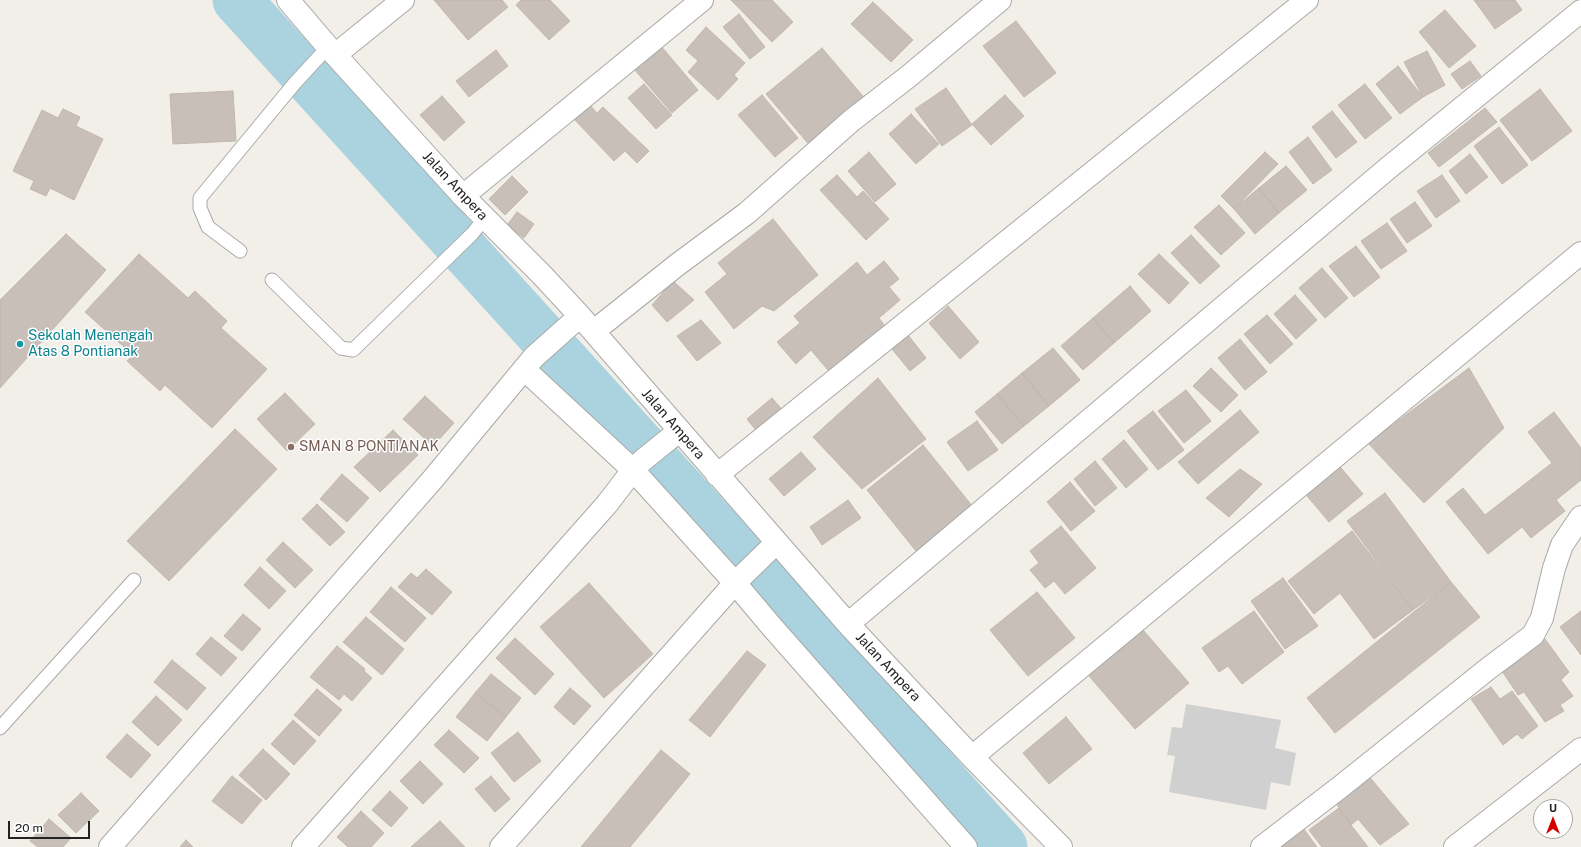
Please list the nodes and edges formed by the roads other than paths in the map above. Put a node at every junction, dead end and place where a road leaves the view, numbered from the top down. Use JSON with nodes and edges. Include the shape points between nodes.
{"nodes":[{"id":1,"x":288,"y":0,"type":"edge"},
{"id":2,"x":403,"y":0,"type":"edge"},
{"id":3,"x":702,"y":0,"type":"edge"},
{"id":4,"x":1000,"y":0,"type":"edge"},
{"id":5,"x":1307,"y":0,"type":"edge"},
{"id":6,"x":1581,"y":11,"type":"edge"},
{"id":7,"x":327,"y":54,"type":"junction"},
{"id":8,"x":463,"y":196,"type":"junction"},
{"id":9,"x":478,"y":226,"type":"junction"},
{"id":10,"x":240,"y":251,"type":"dead end"},
{"id":11,"x":1581,"y":254,"type":"edge"},
{"id":12,"x":272,"y":280,"type":"dead end"},
{"id":13,"x":581,"y":324,"type":"junction"},
{"id":14,"x":529,"y":363,"type":"junction"},
{"id":15,"x":672,"y":436,"type":"junction"},
{"id":16,"x":638,"y":465,"type":"junction"},
{"id":17,"x":717,"y":475,"type":"junction"},
{"id":18,"x":1581,"y":517,"type":"edge"},
{"id":19,"x":769,"y":551,"type":"junction"},
{"id":20,"x":134,"y":580,"type":"dead end"},
{"id":21,"x":738,"y":580,"type":"junction"},
{"id":22,"x":848,"y":624,"type":"junction"},
{"id":23,"x":0,"y":728,"type":"edge"},
{"id":24,"x":1581,"y":749,"type":"edge"},
{"id":25,"x":972,"y":757,"type":"junction"},
{"id":26,"x":110,"y":847,"type":"edge"},
{"id":27,"x":303,"y":847,"type":"edge"},
{"id":28,"x":501,"y":847,"type":"edge"},
{"id":29,"x":966,"y":847,"type":"edge"},
{"id":30,"x":1061,"y":847,"type":"edge"},
{"id":31,"x":1262,"y":847,"type":"edge"},
{"id":32,"x":1455,"y":847,"type":"edge"}],
"edges":[{"from":1,"to":7,"type":"street","name":"Jalan Ampera"},
{"from":2,"to":7,"type":"street"},
{"from":3,"to":8,"type":"street"},
{"from":4,"to":13,"type":"street","via":[[851,121],[747,213],[676,265]]},
{"from":5,"to":17,"type":"street"},
{"from":6,"to":22,"type":"street","via":[[1387,169]]},
{"from":7,"to":8,"type":"street","name":"Jalan Ampera"},
{"from":7,"to":10,"type":"lane","via":[[294,84],[200,198],[200,208],[208,227]]},
{"from":8,"to":9,"type":"street","name":"Jalan Ampera"},
{"from":9,"to":12,"type":"lane","via":[[353,350],[341,348]]},
{"from":9,"to":13,"type":"street","name":"Jalan Ampera","via":[[542,275]]},
{"from":11,"to":25,"type":"street"},
{"from":13,"to":14,"type":"street"},
{"from":13,"to":15,"type":"street","name":"Jalan Ampera"},
{"from":14,"to":16,"type":"street"},
{"from":14,"to":26,"type":"street","via":[[434,479]]},
{"from":15,"to":16,"type":"street"},
{"from":15,"to":17,"type":"street","name":"Jalan Ampera"},
{"from":16,"to":21,"type":"street"},
{"from":16,"to":27,"type":"street","via":[[607,504]]},
{"from":17,"to":19,"type":"street","name":"Jalan Ampera"},
{"from":18,"to":31,"type":"street","via":[[1562,545],[1542,618],[1533,635]]},
{"from":19,"to":21,"type":"street"},
{"from":19,"to":22,"type":"street","name":"Jalan Ampera"},
{"from":20,"to":23,"type":"lane"},
{"from":21,"to":28,"type":"street"},
{"from":21,"to":29,"type":"street","via":[[772,627]]},
{"from":22,"to":25,"type":"street","name":"Jalan Ampera"},
{"from":24,"to":32,"type":"street"},
{"from":25,"to":30,"type":"street","name":"Jalan Ampera"}]}
